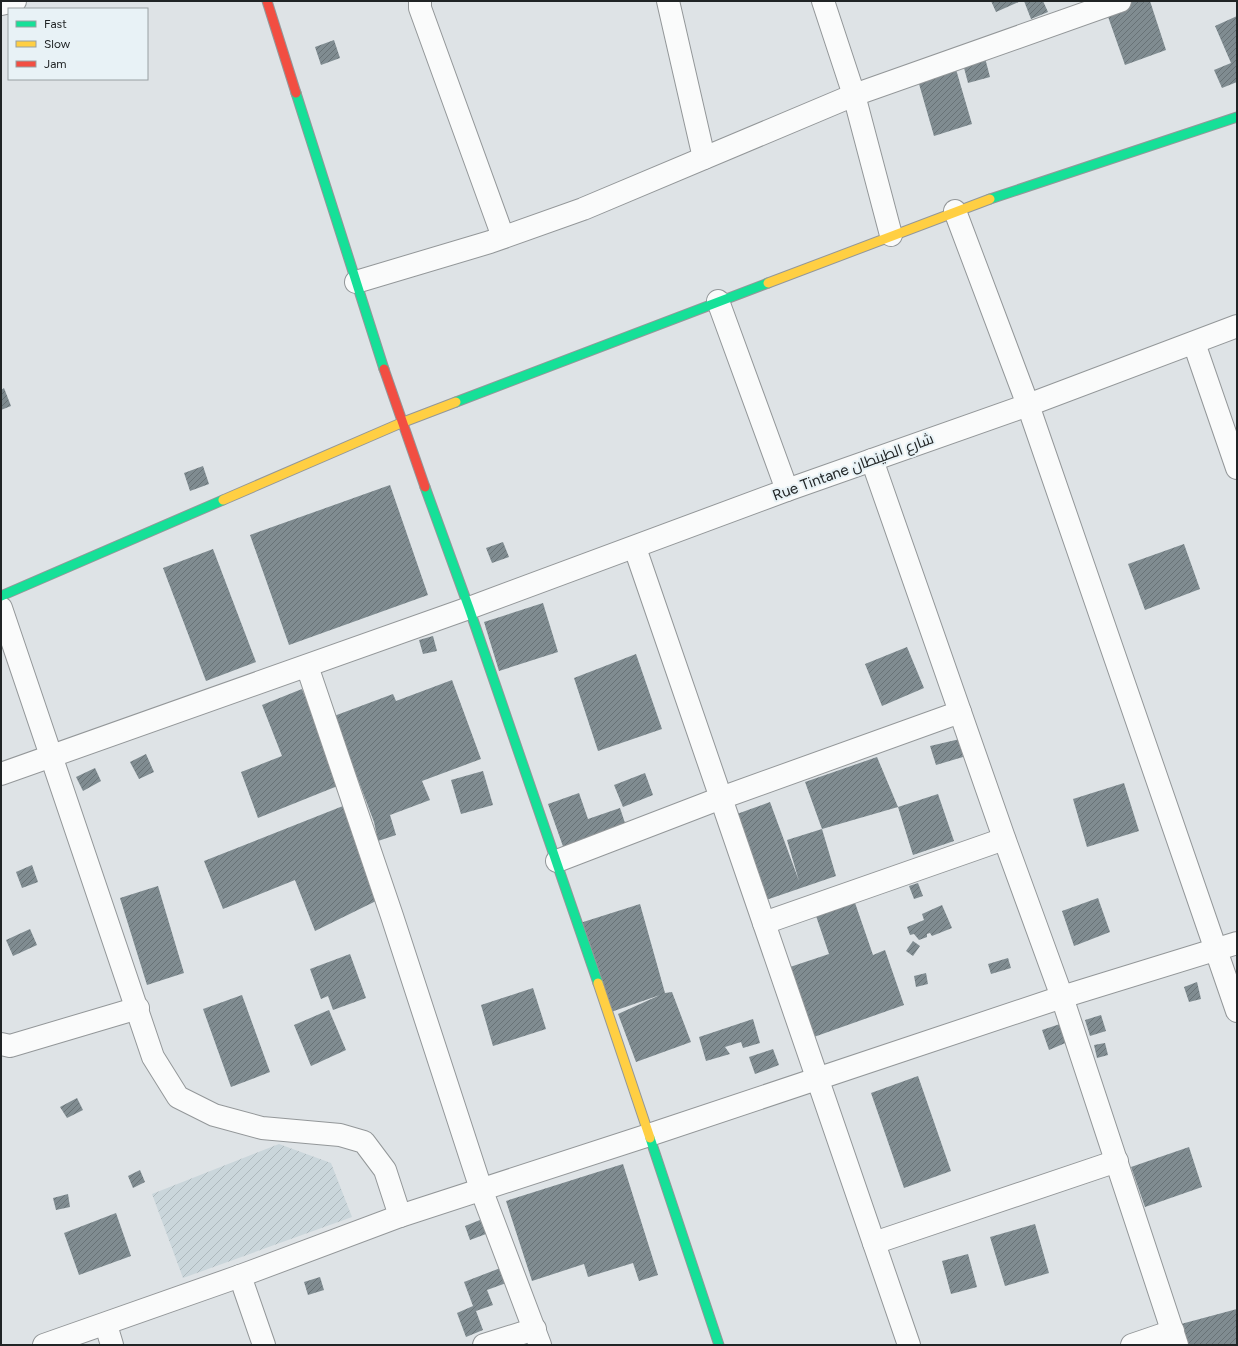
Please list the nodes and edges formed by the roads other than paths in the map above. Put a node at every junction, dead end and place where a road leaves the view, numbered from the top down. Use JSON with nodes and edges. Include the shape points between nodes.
{"nodes":[{"id":1,"x":15,"y":1,"type":"edge"},
{"id":2,"x":267,"y":1,"type":"edge"},
{"id":3,"x":420,"y":1,"type":"edge"},
{"id":4,"x":668,"y":1,"type":"edge"},
{"id":5,"x":823,"y":1,"type":"edge"},
{"id":6,"x":1120,"y":1,"type":"edge"},
{"id":7,"x":1,"y":4,"type":"edge"},
{"id":8,"x":854,"y":95,"type":"junction"},
{"id":9,"x":1237,"y":117,"type":"edge"},
{"id":10,"x":704,"y":158,"type":"junction"},
{"id":11,"x":955,"y":211,"type":"junction"},
{"id":12,"x":891,"y":235,"type":"junction"},
{"id":13,"x":503,"y":237,"type":"junction"},
{"id":14,"x":356,"y":282,"type":"junction"},
{"id":15,"x":718,"y":301,"type":"junction"},
{"id":16,"x":1237,"y":326,"type":"edge"},
{"id":17,"x":1194,"y":343,"type":"junction"},
{"id":18,"x":1028,"y":405,"type":"junction"},
{"id":19,"x":1229,"y":422,"type":"edge"},
{"id":20,"x":401,"y":423,"type":"junction"},
{"id":21,"x":872,"y":460,"type":"junction"},
{"id":22,"x":1237,"y":468,"type":"edge"},
{"id":23,"x":787,"y":490,"type":"junction"},
{"id":24,"x":635,"y":548,"type":"junction"},
{"id":25,"x":1,"y":596,"type":"edge"},
{"id":26,"x":1,"y":608,"type":"edge"},
{"id":27,"x":469,"y":608,"type":"junction"},
{"id":28,"x":307,"y":666,"type":"junction"},
{"id":29,"x":960,"y":712,"type":"junction"},
{"id":30,"x":52,"y":757,"type":"junction"},
{"id":31,"x":1,"y":774,"type":"edge"},
{"id":32,"x":721,"y":798,"type":"junction"},
{"id":33,"x":1004,"y":839,"type":"junction"},
{"id":34,"x":557,"y":861,"type":"junction"},
{"id":35,"x":764,"y":923,"type":"junction"},
{"id":36,"x":1237,"y":943,"type":"edge"},
{"id":37,"x":1217,"y":950,"type":"junction"},
{"id":38,"x":1062,"y":997,"type":"junction"},
{"id":39,"x":138,"y":1008,"type":"junction"},
{"id":40,"x":1237,"y":1011,"type":"edge"},
{"id":41,"x":1,"y":1044,"type":"edge"},
{"id":42,"x":817,"y":1079,"type":"junction"},
{"id":43,"x":649,"y":1135,"type":"junction"},
{"id":44,"x":1118,"y":1161,"type":"junction"},
{"id":45,"x":481,"y":1189,"type":"junction"},
{"id":46,"x":400,"y":1216,"type":"junction"},
{"id":47,"x":874,"y":1243,"type":"junction"},
{"id":48,"x":240,"y":1276,"type":"junction"},
{"id":49,"x":106,"y":1325,"type":"junction"},
{"id":50,"x":537,"y":1337,"type":"edge"},
{"id":51,"x":1175,"y":1338,"type":"edge"},
{"id":52,"x":44,"y":1345,"type":"edge"},
{"id":53,"x":112,"y":1345,"type":"edge"},
{"id":54,"x":264,"y":1345,"type":"edge"},
{"id":55,"x":484,"y":1345,"type":"edge"},
{"id":56,"x":719,"y":1345,"type":"edge"},
{"id":57,"x":909,"y":1345,"type":"edge"},
{"id":58,"x":1132,"y":1345,"type":"edge"}],
"edges":[{"from":1,"to":7,"type":"street"},
{"from":2,"to":14,"type":"street"},
{"from":3,"to":13,"type":"street","via":[[420,8]]},
{"from":4,"to":10,"type":"street"},
{"from":5,"to":8,"type":"street"},
{"from":6,"to":8,"type":"street"},
{"from":8,"to":10,"type":"street"},
{"from":8,"to":12,"type":"street"},
{"from":9,"to":11,"type":"street"},
{"from":10,"to":13,"type":"street","via":[[583,209]]},
{"from":11,"to":12,"type":"street"},
{"from":11,"to":18,"type":"street"},
{"from":12,"to":15,"type":"street"},
{"from":13,"to":14,"type":"street"},
{"from":14,"to":20,"type":"street"},
{"from":15,"to":20,"type":"street"},
{"from":15,"to":23,"type":"street"},
{"from":16,"to":17,"type":"street","name":"Rue Tintane شارع الطينطان"},
{"from":17,"to":18,"type":"street","name":"Rue Tintane شارع الطينطان"},
{"from":17,"to":19,"type":"street"},
{"from":18,"to":21,"type":"street","name":"Rue Tintane شارع الطينطان"},
{"from":18,"to":37,"type":"street"},
{"from":19,"to":22,"type":"street"},
{"from":20,"to":25,"type":"street"},
{"from":20,"to":27,"type":"street"},
{"from":21,"to":23,"type":"street","name":"Rue Tintane شارع الطينطان"},
{"from":21,"to":29,"type":"street"},
{"from":23,"to":24,"type":"street","name":"Rue Tintane شارع الطينطان"},
{"from":24,"to":27,"type":"street","name":"Rue Tintane شارع الطينطان"},
{"from":24,"to":32,"type":"street"},
{"from":26,"to":30,"type":"street"},
{"from":27,"to":28,"type":"street","name":"Rue Tintane شارع الطينطان"},
{"from":27,"to":34,"type":"street"},
{"from":28,"to":30,"type":"street","name":"Rue Tintane شارع الطينطان"},
{"from":28,"to":45,"type":"street"},
{"from":29,"to":32,"type":"street"},
{"from":29,"to":33,"type":"street"},
{"from":30,"to":31,"type":"street","name":"Rue Tintane شارع الطينطان"},
{"from":30,"to":39,"type":"street"},
{"from":32,"to":34,"type":"street"},
{"from":32,"to":35,"type":"street"},
{"from":33,"to":35,"type":"street"},
{"from":33,"to":38,"type":"street"},
{"from":34,"to":43,"type":"street"},
{"from":35,"to":42,"type":"street"},
{"from":36,"to":37,"type":"street"},
{"from":37,"to":38,"type":"street"},
{"from":37,"to":40,"type":"street"},
{"from":38,"to":42,"type":"street"},
{"from":38,"to":44,"type":"street"},
{"from":39,"to":41,"type":"street","via":[[10,1046]]},
{"from":39,"to":46,"type":"street","via":[[153,1056],[178,1097],[214,1115],[262,1128],[340,1135],[364,1142],[385,1170]]},
{"from":42,"to":43,"type":"street"},
{"from":42,"to":47,"type":"street"},
{"from":43,"to":45,"type":"street"},
{"from":43,"to":56,"type":"street"},
{"from":44,"to":47,"type":"street"},
{"from":44,"to":51,"type":"street"},
{"from":45,"to":46,"type":"street"},
{"from":45,"to":50,"type":"street"},
{"from":46,"to":48,"type":"street"},
{"from":47,"to":57,"type":"street"},
{"from":48,"to":49,"type":"street"},
{"from":48,"to":54,"type":"street"},
{"from":49,"to":52,"type":"street"},
{"from":49,"to":53,"type":"street"},
{"from":50,"to":55,"type":"street"},
{"from":51,"to":58,"type":"street"}]}
